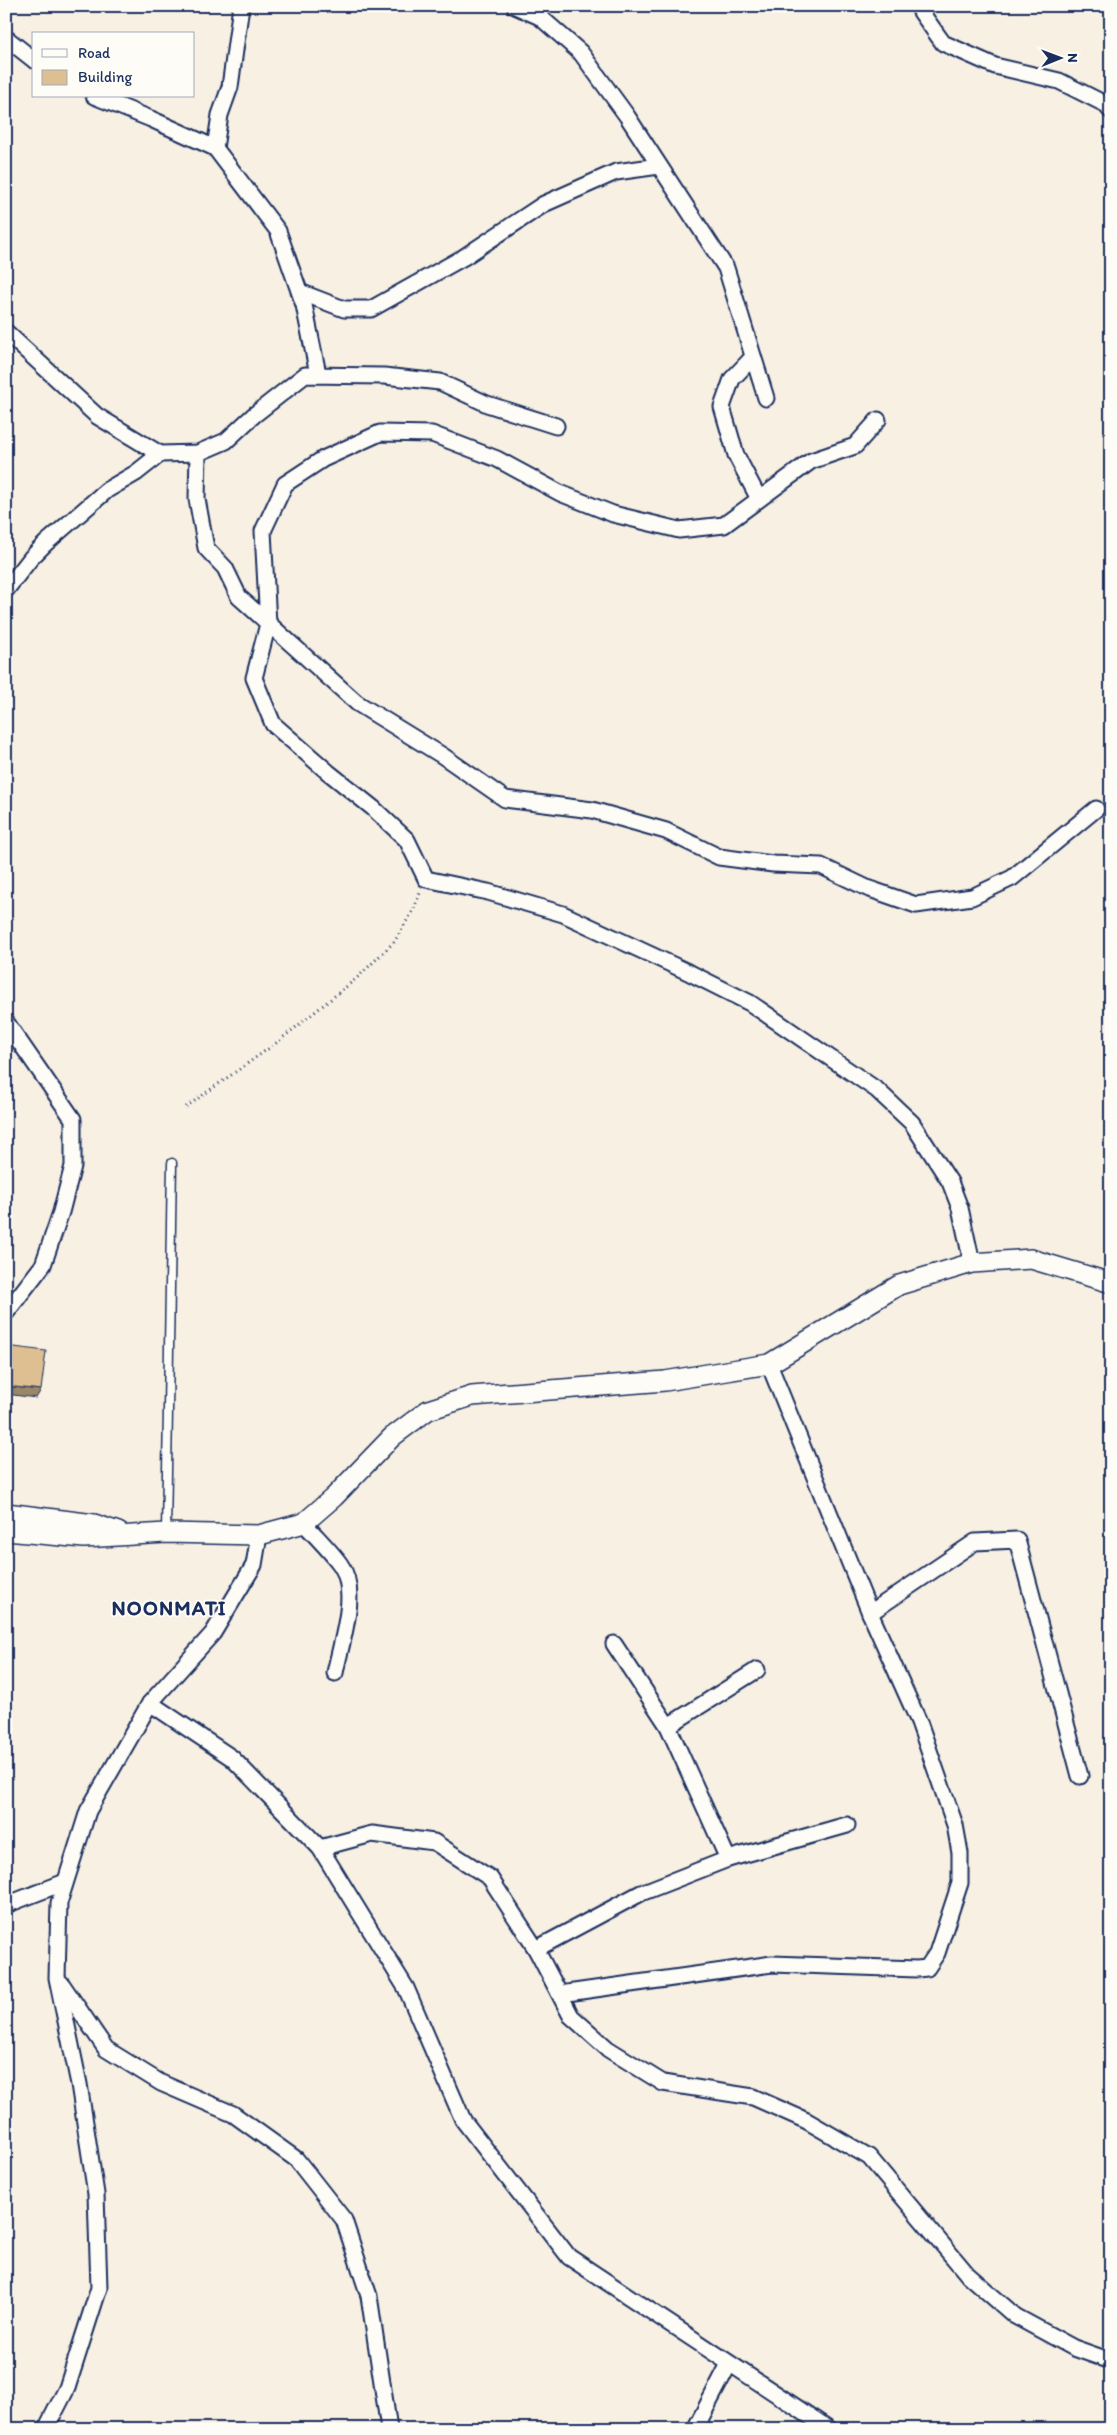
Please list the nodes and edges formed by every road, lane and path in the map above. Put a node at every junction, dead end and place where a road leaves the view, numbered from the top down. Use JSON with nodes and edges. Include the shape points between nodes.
{"nodes":[{"id":1,"x":241,"y":6,"type":"edge"},
{"id":2,"x":515,"y":6,"type":"edge"},
{"id":3,"x":919,"y":6,"type":"edge"},
{"id":4,"x":6,"y":38,"type":"edge"},
{"id":5,"x":32,"y":58,"type":"edge"},
{"id":6,"x":99,"y":98,"type":"edge"},
{"id":7,"x":1111,"y":111,"type":"edge"},
{"id":8,"x":215,"y":148,"type":"junction"},
{"id":9,"x":659,"y":166,"type":"junction"},
{"id":10,"x":300,"y":292,"type":"junction"},
{"id":11,"x":6,"y":332,"type":"edge"},
{"id":12,"x":753,"y":357,"type":"junction"},
{"id":13,"x":318,"y":374,"type":"junction"},
{"id":14,"x":766,"y":398,"type":"dead end"},
{"id":15,"x":878,"y":420,"type":"dead end"},
{"id":16,"x":556,"y":426,"type":"dead end"},
{"id":17,"x":198,"y":453,"type":"junction"},
{"id":18,"x":160,"y":454,"type":"junction"},
{"id":19,"x":759,"y":499,"type":"junction"},
{"id":20,"x":6,"y":590,"type":"edge"},
{"id":21,"x":268,"y":624,"type":"junction"},
{"id":22,"x":1096,"y":809,"type":"dead end"},
{"id":23,"x":426,"y":879,"type":"junction"},
{"id":24,"x":6,"y":1022,"type":"edge"},
{"id":25,"x":186,"y":1108,"type":"dead end"},
{"id":26,"x":172,"y":1163,"type":"dead end"},
{"id":27,"x":972,"y":1263,"type":"junction"},
{"id":28,"x":1111,"y":1283,"type":"edge"},
{"id":29,"x":6,"y":1313,"type":"edge"},
{"id":30,"x":769,"y":1364,"type":"junction"},
{"id":31,"x":6,"y":1513,"type":"edge"},
{"id":32,"x":304,"y":1523,"type":"junction"},
{"id":33,"x":6,"y":1531,"type":"edge"},
{"id":34,"x":166,"y":1533,"type":"junction"},
{"id":35,"x":128,"y":1535,"type":"junction"},
{"id":36,"x":259,"y":1535,"type":"junction"},
{"id":37,"x":870,"y":1613,"type":"junction"},
{"id":38,"x":614,"y":1644,"type":"dead end"},
{"id":39,"x":757,"y":1670,"type":"dead end"},
{"id":40,"x":335,"y":1673,"type":"dead end"},
{"id":41,"x":150,"y":1703,"type":"junction"},
{"id":42,"x":668,"y":1726,"type":"junction"},
{"id":43,"x":1080,"y":1776,"type":"dead end"},
{"id":44,"x":847,"y":1825,"type":"dead end"},
{"id":45,"x":320,"y":1848,"type":"junction"},
{"id":46,"x":728,"y":1859,"type":"junction"},
{"id":47,"x":65,"y":1882,"type":"junction"},
{"id":48,"x":6,"y":1905,"type":"edge"},
{"id":49,"x":536,"y":1949,"type":"junction"},
{"id":50,"x":57,"y":1978,"type":"junction"},
{"id":51,"x":560,"y":1994,"type":"junction"},
{"id":52,"x":1111,"y":2361,"type":"edge"},
{"id":53,"x":729,"y":2364,"type":"junction"},
{"id":54,"x":46,"y":2429,"type":"edge"},
{"id":55,"x":389,"y":2429,"type":"edge"},
{"id":56,"x":695,"y":2429,"type":"edge"},
{"id":57,"x":829,"y":2429,"type":"edge"}],
"edges":[{"from":1,"to":8,"type":"street","via":[[230,87],[220,115]]},
{"from":2,"to":9,"type":"street","via":[[540,17],[581,53]]},
{"from":3,"to":7,"type":"street","via":[[943,43],[995,66],[1059,81],[1105,104]]},
{"from":4,"to":5,"type":"street"},
{"from":6,"to":8,"type":"street"},
{"from":8,"to":10,"type":"street","via":[[278,231]]},
{"from":9,"to":10,"type":"street","via":[[616,172],[544,204],[464,257],[371,309],[344,310]]},
{"from":9,"to":12,"type":"street","via":[[726,268]]},
{"from":10,"to":13,"type":"street"},
{"from":11,"to":18,"type":"street","via":[[97,416]]},
{"from":12,"to":14,"type":"street"},
{"from":12,"to":19,"type":"street","via":[[732,379],[722,407],[736,455]]},
{"from":13,"to":16,"type":"street","via":[[440,382],[487,404]]},
{"from":13,"to":17,"type":"street","via":[[305,375],[226,441]]},
{"from":15,"to":19,"type":"street","via":[[855,446],[810,461]]},
{"from":17,"to":18,"type":"street"},
{"from":17,"to":21,"type":"street","via":[[198,499],[206,548],[225,568],[239,597]]},
{"from":18,"to":20,"type":"street","via":[[107,490],[54,536],[31,558]]},
{"from":19,"to":21,"type":"street","via":[[724,525],[679,530],[613,514],[560,494],[497,459],[432,434],[380,434],[323,459],[285,484],[264,531]]},
{"from":21,"to":22,"type":"street","via":[[357,703],[505,799],[592,810],[666,831],[719,857],[821,866],[867,888],[916,905],[972,897],[1012,878]]},
{"from":21,"to":23,"type":"street","via":[[254,678],[273,724],[407,840]]},
{"from":23,"to":25,"type":"path","via":[[413,911],[394,942],[357,978],[276,1044]]},
{"from":23,"to":27,"type":"street","via":[[488,892],[563,914],[690,973],[750,1002],[877,1090],[912,1123],[950,1182],[960,1208]]},
{"from":24,"to":29,"type":"street","via":[[73,1119],[73,1166],[43,1265]]},
{"from":26,"to":34,"type":"lane"},
{"from":27,"to":28,"type":"street","via":[[1031,1259]]},
{"from":27,"to":30,"type":"street","via":[[899,1285]]},
{"from":30,"to":32,"type":"street","via":[[665,1381],[472,1396],[428,1410],[392,1437]]},
{"from":30,"to":37,"type":"street"},
{"from":31,"to":35,"type":"street","via":[[94,1524]]},
{"from":32,"to":36,"type":"street"},
{"from":32,"to":40,"type":"street","via":[[340,1564],[347,1577],[350,1596]]},
{"from":33,"to":35,"type":"street","via":[[84,1538]]},
{"from":34,"to":35,"type":"street"},
{"from":34,"to":36,"type":"street"},
{"from":36,"to":41,"type":"street","via":[[254,1565],[213,1633]]},
{"from":37,"to":43,"type":"street","via":[[975,1542],[1018,1540]]},
{"from":37,"to":51,"type":"street","via":[[919,1722],[955,1825],[960,1853],[960,1883],[938,1954],[927,1968],[772,1964]]},
{"from":38,"to":42,"type":"street"},
{"from":39,"to":42,"type":"street"},
{"from":41,"to":45,"type":"street","via":[[232,1758]]},
{"from":41,"to":47,"type":"street","via":[[88,1812]]},
{"from":42,"to":46,"type":"street"},
{"from":44,"to":46,"type":"street"},
{"from":45,"to":49,"type":"street","via":[[372,1834],[434,1842],[490,1878]]},
{"from":45,"to":53,"type":"street","via":[[406,1988],[463,2120],[569,2258]]},
{"from":46,"to":49,"type":"street","via":[[641,1892]]},
{"from":47,"to":48,"type":"street"},
{"from":47,"to":50,"type":"street","via":[[59,1903]]},
{"from":49,"to":51,"type":"street"},
{"from":50,"to":54,"type":"street","via":[[79,2084],[96,2194],[99,2288],[67,2388]]},
{"from":50,"to":55,"type":"street","via":[[106,2049],[161,2083],[233,2114],[296,2160],[344,2220],[369,2296]]},
{"from":51,"to":52,"type":"street","via":[[571,2016],[608,2049],[662,2083],[753,2097],[807,2121],[869,2157],[968,2275],[1008,2310],[1074,2348]]},
{"from":53,"to":56,"type":"street"},
{"from":53,"to":57,"type":"street"}]}
